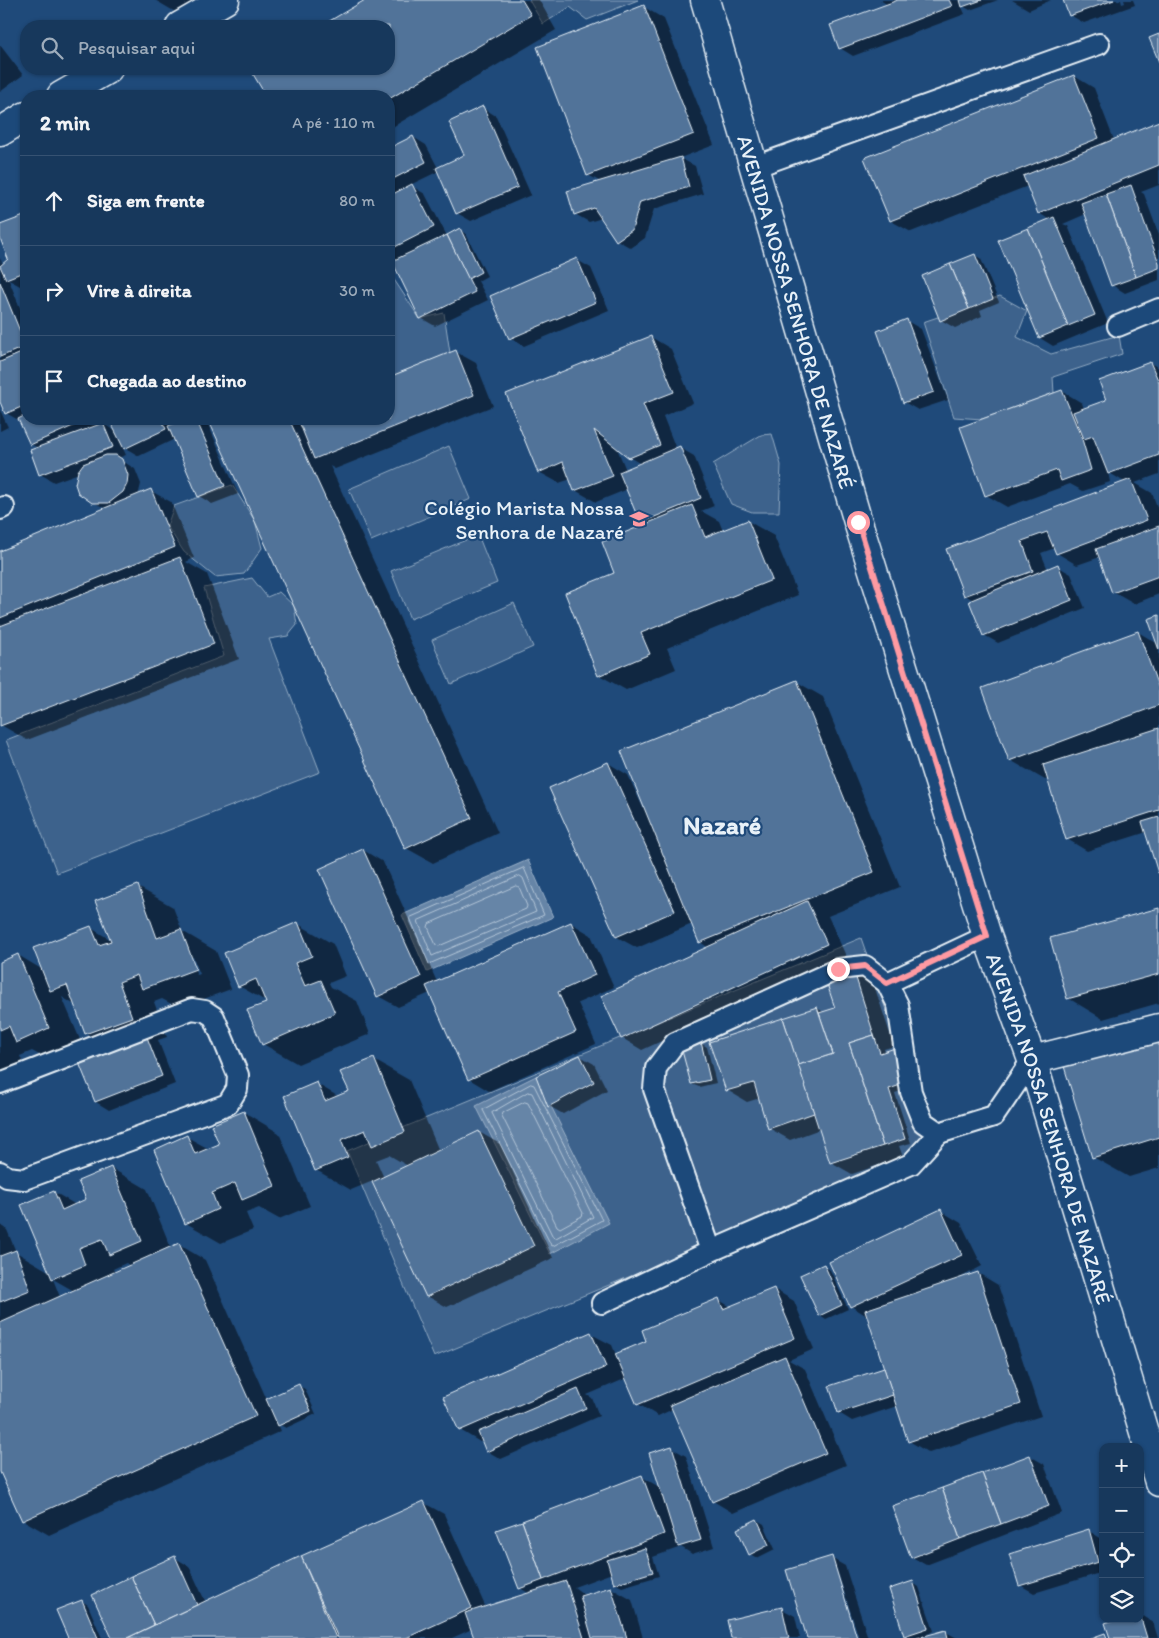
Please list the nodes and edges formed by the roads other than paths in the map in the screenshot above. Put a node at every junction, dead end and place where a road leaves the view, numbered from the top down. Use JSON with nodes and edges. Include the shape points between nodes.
{"nodes":[{"id":1,"x":225,"y":0,"type":"edge"},
{"id":2,"x":705,"y":0,"type":"edge"},
{"id":3,"x":190,"y":20,"type":"edge"},
{"id":4,"x":1099,"y":44,"type":"dead end"},
{"id":5,"x":98,"y":75,"type":"edge"},
{"id":6,"x":71,"y":90,"type":"edge"},
{"id":7,"x":20,"y":120,"type":"edge"},
{"id":8,"x":0,"y":132,"type":"edge"},
{"id":9,"x":754,"y":167,"type":"junction"},
{"id":10,"x":1159,"y":309,"type":"edge"},
{"id":11,"x":1118,"y":326,"type":"dead end"},
{"id":12,"x":987,"y":936,"type":"junction"},
{"id":13,"x":887,"y":983,"type":"junction"},
{"id":14,"x":1159,"y":1028,"type":"edge"},
{"id":15,"x":1032,"y":1060,"type":"junction"},
{"id":16,"x":0,"y":1083,"type":"edge"},
{"id":17,"x":939,"y":1133,"type":"junction"},
{"id":18,"x":0,"y":1172,"type":"edge"},
{"id":19,"x":711,"y":1252,"type":"junction"},
{"id":20,"x":602,"y":1303,"type":"dead end"},
{"id":21,"x":1158,"y":1475,"type":"edge"}],
"edges":[{"from":1,"to":3,"type":"main road"},
{"from":2,"to":9,"type":"main road","name":"AVENIDA NOSSA SENHORA DE NAZARÉ"},
{"from":4,"to":9,"type":"lane"},
{"from":5,"to":6,"type":"main road"},
{"from":7,"to":8,"type":"main road"},
{"from":9,"to":12,"type":"main road","name":"AVENIDA NOSSA SENHORA DE NAZARÉ","via":[[858,522]]},
{"from":10,"to":11,"type":"lane"},
{"from":12,"to":13,"type":"lane"},
{"from":12,"to":15,"type":"main road","name":"AVENIDA NOSSA SENHORA DE NAZARÉ"},
{"from":13,"to":17,"type":"lane","via":[[898,1005],[911,1092],[923,1122]]},
{"from":13,"to":19,"type":"lane","via":[[865,966],[838,969],[675,1043],[656,1068],[654,1089]]},
{"from":14,"to":15,"type":"main road"},
{"from":15,"to":17,"type":"lane","via":[[994,1116]]},
{"from":15,"to":21,"type":"main road","name":"AVENIDA NOSSA SENHORA DE NAZARÉ"},
{"from":16,"to":18,"type":"lane","via":[[192,1009],[205,1011],[214,1017],[238,1074],[236,1089],[228,1104],[24,1179],[7,1177]]},
{"from":17,"to":19,"type":"lane","via":[[910,1164]]},
{"from":19,"to":20,"type":"lane"}]}
